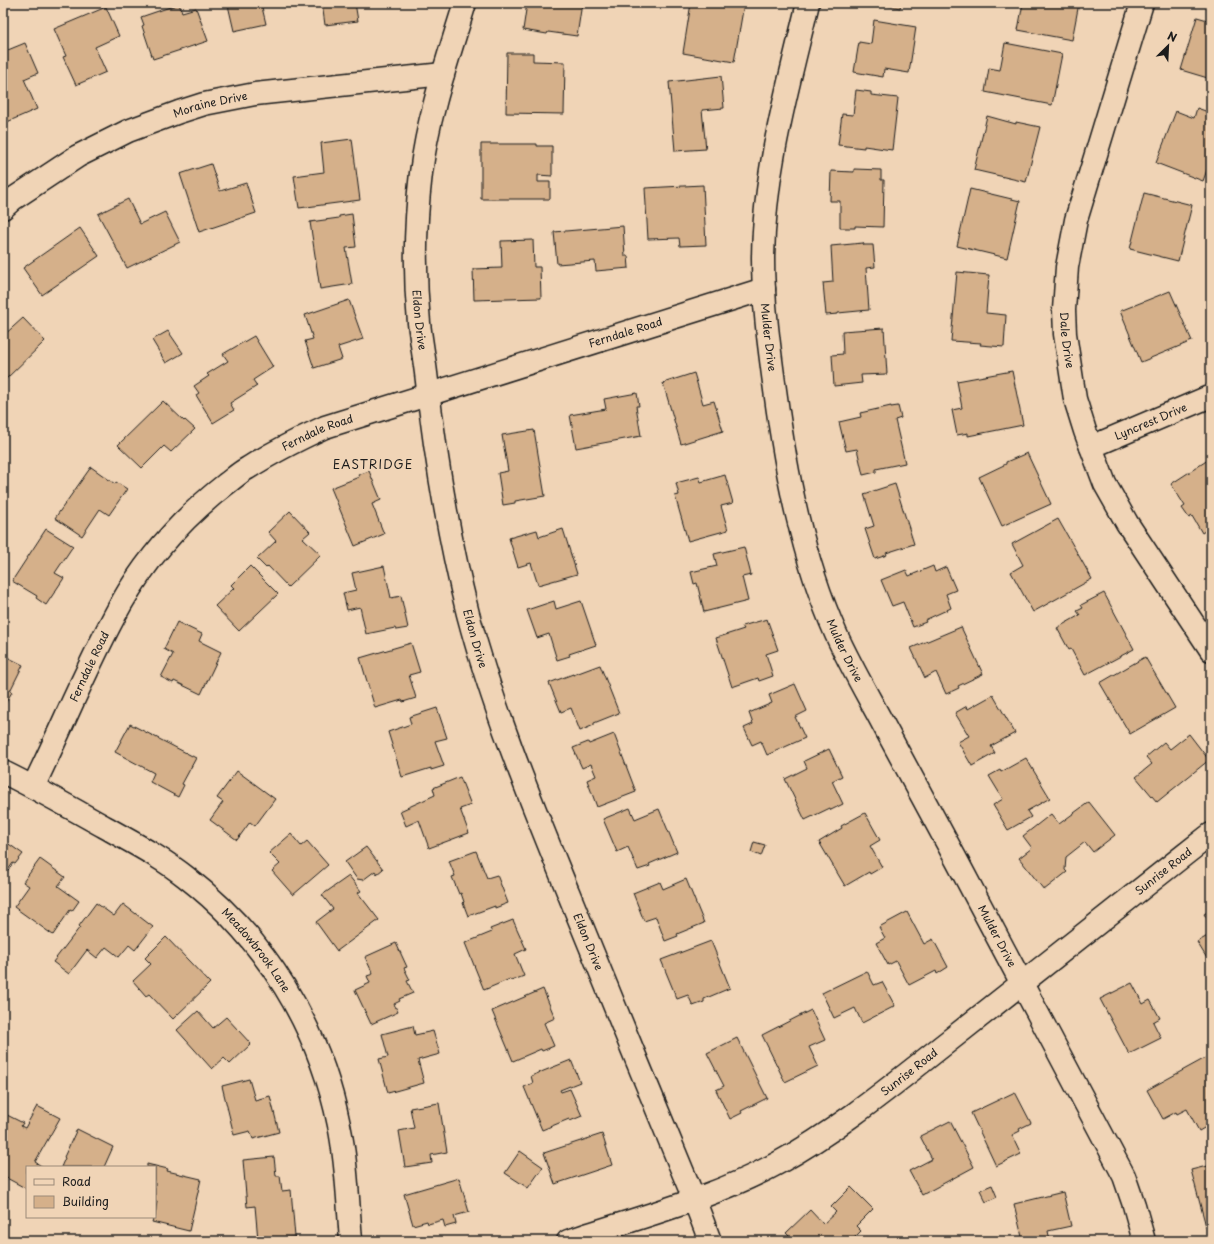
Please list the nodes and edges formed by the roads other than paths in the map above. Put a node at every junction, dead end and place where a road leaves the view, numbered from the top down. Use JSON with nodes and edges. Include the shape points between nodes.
{"nodes":[{"id":1,"x":465,"y":3,"type":"edge"},
{"id":2,"x":808,"y":3,"type":"edge"},
{"id":3,"x":1142,"y":3,"type":"edge"},
{"id":4,"x":443,"y":74,"type":"junction"},
{"id":5,"x":3,"y":208,"type":"edge"},
{"id":6,"x":764,"y":288,"type":"junction"},
{"id":7,"x":428,"y":394,"type":"junction"},
{"id":8,"x":1211,"y":396,"type":"edge"},
{"id":9,"x":1090,"y":447,"type":"junction"},
{"id":10,"x":1211,"y":650,"type":"edge"},
{"id":11,"x":3,"y":772,"type":"edge"},
{"id":12,"x":33,"y":787,"type":"junction"},
{"id":13,"x":1211,"y":834,"type":"edge"},
{"id":14,"x":1022,"y":984,"type":"junction"},
{"id":15,"x":694,"y":1199,"type":"junction"},
{"id":16,"x":351,"y":1241,"type":"edge"},
{"id":17,"x":568,"y":1241,"type":"edge"},
{"id":18,"x":710,"y":1241,"type":"edge"},
{"id":19,"x":1144,"y":1241,"type":"edge"}],
"edges":[{"from":1,"to":4,"type":"street","name":"Eldon Drive"},
{"from":2,"to":6,"type":"street","name":"Mulder Drive","via":[[770,174],[764,242]]},
{"from":3,"to":9,"type":"street","name":"Dale Drive","via":[[1076,220],[1067,267],[1064,310],[1068,357],[1075,398]]},
{"from":4,"to":5,"type":"street","name":"Moraine Drive","via":[[255,94],[204,104],[128,131],[78,156]]},
{"from":4,"to":7,"type":"street","name":"Eldon Drive","via":[[433,108],[421,169],[416,233],[417,294]]},
{"from":6,"to":7,"type":"street","name":"Ferndale Road"},
{"from":6,"to":14,"type":"street","name":"Mulder Drive","via":[[768,341],[788,475],[813,574],[825,607],[850,662]]},
{"from":7,"to":12,"type":"street","name":"Ferndale Road","via":[[325,427],[287,444],[246,468],[179,527],[148,562],[121,603]]},
{"from":7,"to":15,"type":"street","name":"Eldon Drive","via":[[440,484],[456,566],[495,702],[554,858]]},
{"from":8,"to":9,"type":"street","name":"Lyncrest Drive"},
{"from":9,"to":10,"type":"street","name":"Dale Drive","via":[[1116,505]]},
{"from":11,"to":12,"type":"street","name":"Meadowbrook Lane"},
{"from":12,"to":16,"type":"street","name":"Meadowbrook Lane","via":[[150,852],[185,876],[238,924],[269,962],[293,1000],[313,1040],[329,1086],[342,1144]]},
{"from":13,"to":14,"type":"street","name":"Sunrise Road"},
{"from":14,"to":15,"type":"street","name":"Sunrise Road","via":[[825,1136],[775,1164]]},
{"from":14,"to":19,"type":"street","name":"Mulder Drive","via":[[1124,1176]]},
{"from":15,"to":17,"type":"street","name":"Sunrise Road"},
{"from":15,"to":18,"type":"street","name":"Eldon Drive"}]}
